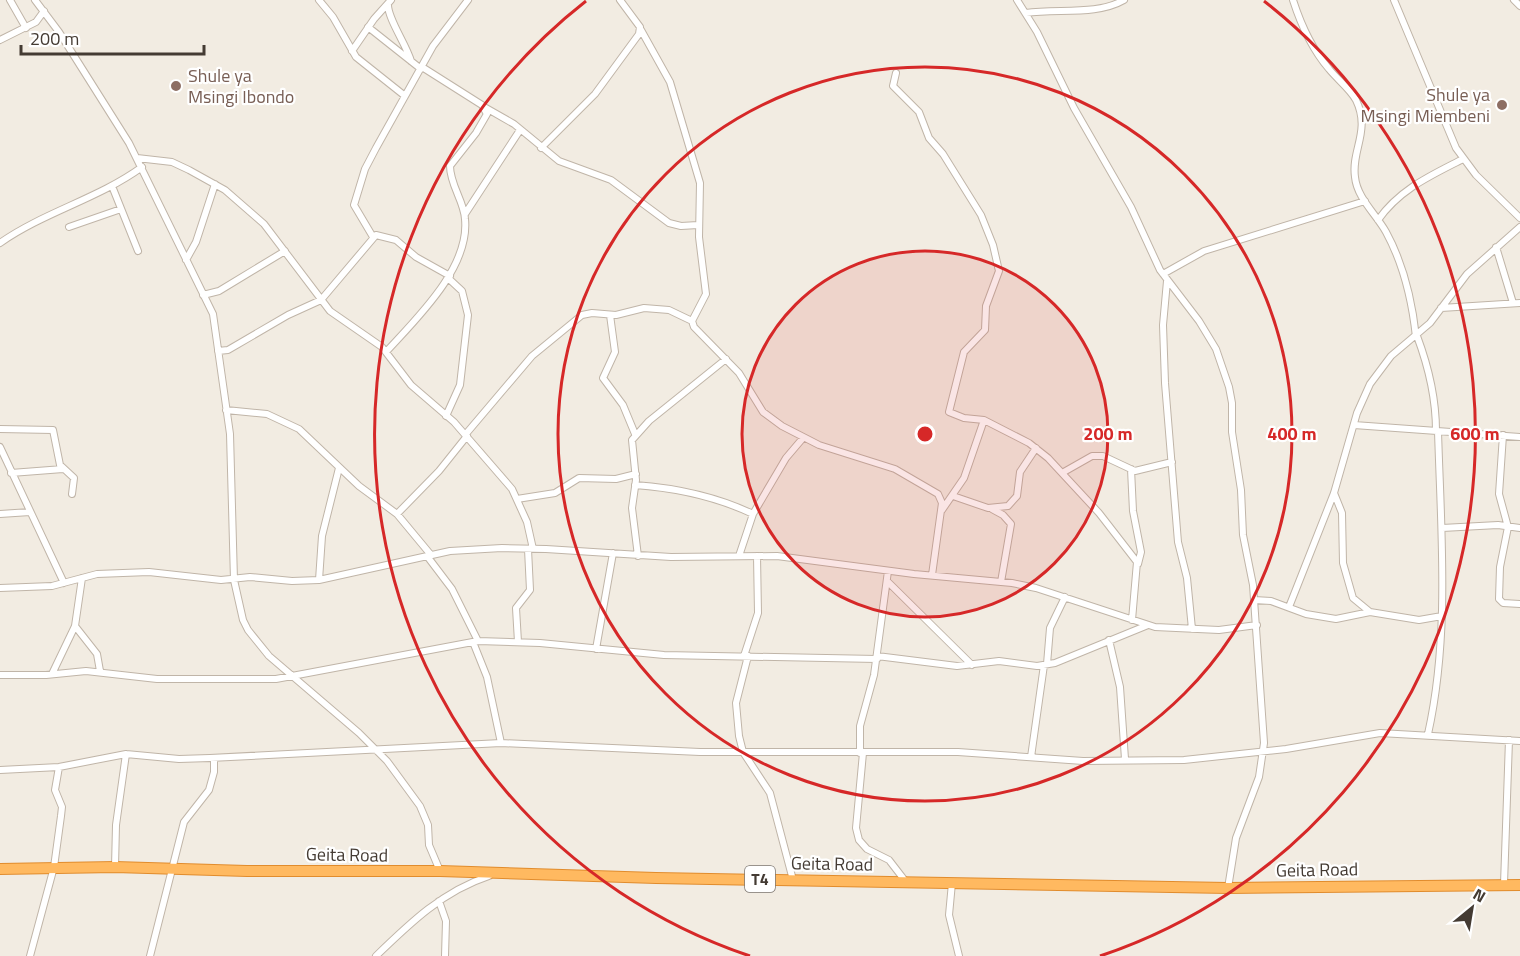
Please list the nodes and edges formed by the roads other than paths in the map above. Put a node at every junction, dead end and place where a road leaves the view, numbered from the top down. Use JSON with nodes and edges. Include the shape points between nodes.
{"nodes":[{"id":1,"x":10,"y":0,"type":"edge"},
{"id":2,"x":35,"y":0,"type":"edge"},
{"id":3,"x":320,"y":0,"type":"edge"},
{"id":4,"x":468,"y":0,"type":"edge"},
{"id":5,"x":620,"y":0,"type":"edge"},
{"id":6,"x":1017,"y":0,"type":"edge"},
{"id":7,"x":1124,"y":0,"type":"edge"},
{"id":8,"x":1293,"y":0,"type":"edge"},
{"id":9,"x":1394,"y":0,"type":"edge"},
{"id":10,"x":1514,"y":0,"type":"edge"},
{"id":11,"x":389,"y":2,"type":"edge"},
{"id":12,"x":1520,"y":6,"type":"edge"},
{"id":13,"x":44,"y":11,"type":"junction"},
{"id":14,"x":1026,"y":13,"type":"junction"},
{"id":15,"x":368,"y":27,"type":"junction"},
{"id":16,"x":26,"y":28,"type":"junction"},
{"id":17,"x":641,"y":30,"type":"junction"},
{"id":18,"x":0,"y":40,"type":"edge"},
{"id":19,"x":352,"y":51,"type":"junction"},
{"id":20,"x":411,"y":61,"type":"junction"},
{"id":21,"x":421,"y":68,"type":"junction"},
{"id":22,"x":896,"y":73,"type":"dead end"},
{"id":23,"x":405,"y":96,"type":"junction"},
{"id":24,"x":485,"y":108,"type":"junction"},
{"id":25,"x":520,"y":129,"type":"junction"},
{"id":26,"x":541,"y":148,"type":"junction"},
{"id":27,"x":137,"y":158,"type":"junction"},
{"id":28,"x":1463,"y":159,"type":"junction"},
{"id":29,"x":142,"y":167,"type":"junction"},
{"id":30,"x":215,"y":184,"type":"junction"},
{"id":31,"x":112,"y":186,"type":"junction"},
{"id":32,"x":1365,"y":201,"type":"junction"},
{"id":33,"x":122,"y":208,"type":"junction"},
{"id":34,"x":465,"y":214,"type":"junction"},
{"id":35,"x":1520,"y":218,"type":"edge"},
{"id":36,"x":1378,"y":220,"type":"junction"},
{"id":37,"x":698,"y":225,"type":"junction"},
{"id":38,"x":69,"y":227,"type":"dead end"},
{"id":39,"x":1520,"y":227,"type":"edge"},
{"id":40,"x":373,"y":237,"type":"junction"},
{"id":41,"x":0,"y":243,"type":"edge"},
{"id":42,"x":1496,"y":247,"type":"junction"},
{"id":43,"x":138,"y":251,"type":"dead end"},
{"id":44,"x":285,"y":251,"type":"junction"},
{"id":45,"x":186,"y":260,"type":"junction"},
{"id":46,"x":1162,"y":274,"type":"junction"},
{"id":47,"x":449,"y":277,"type":"junction"},
{"id":48,"x":1167,"y":280,"type":"junction"},
{"id":49,"x":203,"y":295,"type":"junction"},
{"id":50,"x":321,"y":300,"type":"junction"},
{"id":51,"x":1516,"y":303,"type":"edge"},
{"id":52,"x":1441,"y":309,"type":"junction"},
{"id":53,"x":610,"y":315,"type":"junction"},
{"id":54,"x":692,"y":321,"type":"junction"},
{"id":55,"x":1416,"y":337,"type":"junction"},
{"id":56,"x":218,"y":351,"type":"junction"},
{"id":57,"x":386,"y":352,"type":"junction"},
{"id":58,"x":726,"y":359,"type":"junction"},
{"id":59,"x":226,"y":410,"type":"junction"},
{"id":60,"x":446,"y":416,"type":"junction"},
{"id":61,"x":984,"y":420,"type":"junction"},
{"id":62,"x":1354,"y":425,"type":"junction"},
{"id":63,"x":0,"y":429,"type":"edge"},
{"id":64,"x":1437,"y":431,"type":"junction"},
{"id":65,"x":635,"y":434,"type":"junction"},
{"id":66,"x":1503,"y":435,"type":"junction"},
{"id":67,"x":466,"y":436,"type":"junction"},
{"id":68,"x":1520,"y":437,"type":"edge"},
{"id":69,"x":803,"y":438,"type":"junction"},
{"id":70,"x":0,"y":448,"type":"edge"},
{"id":71,"x":1036,"y":448,"type":"junction"},
{"id":72,"x":1172,"y":462,"type":"junction"},
{"id":73,"x":339,"y":468,"type":"junction"},
{"id":74,"x":63,"y":469,"type":"junction"},
{"id":75,"x":1131,"y":470,"type":"junction"},
{"id":76,"x":1062,"y":472,"type":"junction"},
{"id":77,"x":11,"y":473,"type":"junction"},
{"id":78,"x":636,"y":474,"type":"junction"},
{"id":79,"x":635,"y":485,"type":"junction"},
{"id":80,"x":72,"y":494,"type":"dead end"},
{"id":81,"x":1334,"y":494,"type":"junction"},
{"id":82,"x":953,"y":496,"type":"junction"},
{"id":83,"x":517,"y":499,"type":"junction"},
{"id":84,"x":988,"y":508,"type":"junction"},
{"id":85,"x":30,"y":512,"type":"junction"},
{"id":86,"x":939,"y":513,"type":"junction"},
{"id":87,"x":0,"y":514,"type":"edge"},
{"id":88,"x":397,"y":514,"type":"junction"},
{"id":89,"x":753,"y":514,"type":"junction"},
{"id":90,"x":1508,"y":527,"type":"junction"},
{"id":91,"x":1442,"y":528,"type":"junction"},
{"id":92,"x":1520,"y":528,"type":"edge"},
{"id":93,"x":531,"y":549,"type":"junction"},
{"id":94,"x":612,"y":553,"type":"junction"},
{"id":95,"x":429,"y":555,"type":"junction"},
{"id":96,"x":639,"y":556,"type":"junction"},
{"id":97,"x":739,"y":556,"type":"junction"},
{"id":98,"x":757,"y":556,"type":"junction"},
{"id":99,"x":1137,"y":569,"type":"junction"},
{"id":100,"x":888,"y":571,"type":"junction"},
{"id":101,"x":932,"y":575,"type":"junction"},
{"id":102,"x":82,"y":578,"type":"junction"},
{"id":103,"x":234,"y":580,"type":"junction"},
{"id":104,"x":319,"y":580,"type":"junction"},
{"id":105,"x":887,"y":581,"type":"junction"},
{"id":106,"x":1001,"y":582,"type":"junction"},
{"id":107,"x":64,"y":583,"type":"junction"},
{"id":108,"x":0,"y":588,"type":"edge"},
{"id":109,"x":1065,"y":597,"type":"junction"},
{"id":110,"x":1254,"y":600,"type":"junction"},
{"id":111,"x":1520,"y":604,"type":"edge"},
{"id":112,"x":1289,"y":607,"type":"junction"},
{"id":113,"x":1370,"y":612,"type":"junction"},
{"id":114,"x":1442,"y":616,"type":"junction"},
{"id":115,"x":1132,"y":620,"type":"junction"},
{"id":116,"x":1148,"y":625,"type":"junction"},
{"id":117,"x":1257,"y":625,"type":"junction"},
{"id":118,"x":75,"y":626,"type":"junction"},
{"id":119,"x":1192,"y":629,"type":"junction"},
{"id":120,"x":1109,"y":640,"type":"junction"},
{"id":121,"x":476,"y":642,"type":"junction"},
{"id":122,"x":518,"y":642,"type":"junction"},
{"id":123,"x":596,"y":649,"type":"junction"},
{"id":124,"x":746,"y":656,"type":"junction"},
{"id":125,"x":877,"y":657,"type":"junction"},
{"id":126,"x":1046,"y":664,"type":"junction"},
{"id":127,"x":972,"y":665,"type":"junction"},
{"id":128,"x":100,"y":671,"type":"junction"},
{"id":129,"x":52,"y":674,"type":"junction"},
{"id":130,"x":0,"y":675,"type":"edge"},
{"id":131,"x":295,"y":676,"type":"junction"},
{"id":132,"x":1428,"y":734,"type":"junction"},
{"id":133,"x":1509,"y":740,"type":"junction"},
{"id":134,"x":1520,"y":741,"type":"edge"},
{"id":135,"x":501,"y":743,"type":"junction"},
{"id":136,"x":376,"y":750,"type":"junction"},
{"id":137,"x":743,"y":752,"type":"junction"},
{"id":138,"x":1263,"y":752,"type":"junction"},
{"id":139,"x":861,"y":753,"type":"junction"},
{"id":140,"x":126,"y":754,"type":"junction"},
{"id":141,"x":1031,"y":757,"type":"junction"},
{"id":142,"x":214,"y":758,"type":"junction"},
{"id":143,"x":1125,"y":759,"type":"junction"},
{"id":144,"x":59,"y":767,"type":"junction"},
{"id":145,"x":0,"y":770,"type":"edge"},
{"id":146,"x":54,"y":867,"type":"junction"},
{"id":147,"x":116,"y":867,"type":"junction"},
{"id":148,"x":0,"y":869,"type":"edge"},
{"id":149,"x":174,"y":869,"type":"junction"},
{"id":150,"x":440,"y":871,"type":"junction"},
{"id":151,"x":492,"y":874,"type":"junction"},
{"id":152,"x":793,"y":880,"type":"junction"},
{"id":153,"x":906,"y":882,"type":"junction"},
{"id":154,"x":952,"y":883,"type":"junction"},
{"id":155,"x":1504,"y":884,"type":"junction"},
{"id":156,"x":1520,"y":885,"type":"edge"},
{"id":157,"x":1228,"y":888,"type":"junction"},
{"id":158,"x":439,"y":901,"type":"junction"},
{"id":159,"x":30,"y":956,"type":"edge"},
{"id":160,"x":150,"y":956,"type":"edge"},
{"id":161,"x":376,"y":956,"type":"edge"},
{"id":162,"x":446,"y":956,"type":"edge"},
{"id":163,"x":959,"y":956,"type":"edge"}],
"edges":[{"from":1,"to":16,"type":"street"},
{"from":2,"to":13,"type":"street"},
{"from":3,"to":19,"type":"street"},
{"from":4,"to":21,"type":"street","via":[[445,28]]},
{"from":5,"to":17,"type":"street"},
{"from":6,"to":14,"type":"street"},
{"from":7,"to":14,"type":"street","via":[[1110,7]]},
{"from":8,"to":32,"type":"street","via":[[1318,54],[1358,105],[1362,137],[1354,178]]},
{"from":9,"to":28,"type":"street"},
{"from":10,"to":12,"type":"street"},
{"from":11,"to":15,"type":"street"},
{"from":11,"to":20,"type":"street","via":[[388,12]]},
{"from":13,"to":16,"type":"street"},
{"from":13,"to":27,"type":"street"},
{"from":14,"to":46,"type":"street","via":[[1074,108],[1131,207]]},
{"from":15,"to":19,"type":"street"},
{"from":15,"to":20,"type":"street"},
{"from":16,"to":18,"type":"street"},
{"from":17,"to":26,"type":"street","via":[[595,94]]},
{"from":17,"to":37,"type":"street","via":[[670,82],[685,127],[700,183]]},
{"from":19,"to":23,"type":"street"},
{"from":20,"to":21,"type":"street"},
{"from":21,"to":23,"type":"street"},
{"from":21,"to":24,"type":"street"},
{"from":22,"to":61,"type":"street","via":[[892,86],[919,112],[929,138],[981,215],[999,261],[998,277],[986,306],[985,330],[964,352],[948,407],[956,416]]},
{"from":23,"to":40,"type":"street","via":[[365,169],[355,201],[355,209]]},
{"from":24,"to":25,"type":"street"},
{"from":24,"to":34,"type":"street","via":[[487,114],[482,125],[450,166]]},
{"from":25,"to":26,"type":"street"},
{"from":25,"to":34,"type":"street"},
{"from":26,"to":37,"type":"street","via":[[559,161],[611,180],[669,223]]},
{"from":27,"to":29,"type":"street"},
{"from":27,"to":30,"type":"street","via":[[172,162]]},
{"from":28,"to":35,"type":"street"},
{"from":28,"to":36,"type":"street","via":[[1399,194]]},
{"from":29,"to":31,"type":"street"},
{"from":29,"to":45,"type":"street"},
{"from":30,"to":44,"type":"street","via":[[264,224]]},
{"from":30,"to":45,"type":"street"},
{"from":31,"to":33,"type":"street"},
{"from":31,"to":41,"type":"street"},
{"from":32,"to":36,"type":"street"},
{"from":32,"to":46,"type":"street","via":[[1204,251]]},
{"from":33,"to":38,"type":"street"},
{"from":33,"to":43,"type":"street"},
{"from":34,"to":47,"type":"street","via":[[461,252]]},
{"from":36,"to":55,"type":"street","via":[[1398,257]]},
{"from":37,"to":54,"type":"street","via":[[706,294]]},
{"from":39,"to":42,"type":"street"},
{"from":40,"to":47,"type":"street","via":[[382,235],[396,240]]},
{"from":40,"to":50,"type":"street"},
{"from":42,"to":51,"type":"street"},
{"from":42,"to":52,"type":"street","via":[[1467,274]]},
{"from":44,"to":49,"type":"street","via":[[219,291]]},
{"from":44,"to":50,"type":"street"},
{"from":45,"to":49,"type":"street"},
{"from":46,"to":48,"type":"street"},
{"from":47,"to":57,"type":"street"},
{"from":47,"to":60,"type":"street","via":[[462,291],[468,315],[460,385]]},
{"from":48,"to":72,"type":"street","via":[[1164,348]]},
{"from":48,"to":110,"type":"street","via":[[1216,349],[1229,387],[1243,536]]},
{"from":49,"to":56,"type":"street","via":[[213,314]]},
{"from":50,"to":56,"type":"street","via":[[228,350]]},
{"from":50,"to":57,"type":"street"},
{"from":51,"to":52,"type":"street"},
{"from":52,"to":55,"type":"street"},
{"from":53,"to":54,"type":"street","via":[[644,308],[669,310]]},
{"from":53,"to":65,"type":"street","via":[[615,352],[603,378],[623,405]]},
{"from":53,"to":67,"type":"street","via":[[582,315],[542,348]]},
{"from":54,"to":58,"type":"street","via":[[699,334]]},
{"from":55,"to":62,"type":"street","via":[[1391,356],[1379,372],[1366,392]]},
{"from":55,"to":64,"type":"street","via":[[1429,368]]},
{"from":56,"to":59,"type":"street"},
{"from":57,"to":60,"type":"street","via":[[424,398]]},
{"from":58,"to":65,"type":"street"},
{"from":58,"to":69,"type":"street","via":[[763,412]]},
{"from":59,"to":73,"type":"street","via":[[267,414],[283,420],[299,429]]},
{"from":59,"to":103,"type":"street"},
{"from":60,"to":67,"type":"street"},
{"from":61,"to":71,"type":"street"},
{"from":61,"to":82,"type":"street","via":[[973,456]]},
{"from":62,"to":64,"type":"street"},
{"from":62,"to":81,"type":"street"},
{"from":63,"to":74,"type":"street","via":[[53,430]]},
{"from":64,"to":66,"type":"street"},
{"from":64,"to":91,"type":"street"},
{"from":65,"to":78,"type":"street","via":[[630,446]]},
{"from":66,"to":68,"type":"street"},
{"from":66,"to":90,"type":"street","via":[[1500,494]]},
{"from":67,"to":83,"type":"street"},
{"from":67,"to":88,"type":"street"},
{"from":69,"to":86,"type":"street","via":[[895,469],[930,487],[941,498]]},
{"from":69,"to":89,"type":"street","via":[[786,458]]},
{"from":70,"to":77,"type":"street"},
{"from":71,"to":76,"type":"street"},
{"from":71,"to":84,"type":"street","via":[[1020,472],[1014,501],[1001,508]]},
{"from":72,"to":75,"type":"street"},
{"from":72,"to":119,"type":"street","via":[[1178,542],[1187,578]]},
{"from":73,"to":88,"type":"street"},
{"from":73,"to":104,"type":"street","via":[[322,537]]},
{"from":74,"to":77,"type":"street"},
{"from":74,"to":80,"type":"street","via":[[74,478]]},
{"from":75,"to":76,"type":"street","via":[[1103,456],[1092,456]]},
{"from":75,"to":99,"type":"street","via":[[1141,552]]},
{"from":76,"to":99,"type":"street","via":[[1133,555]]},
{"from":77,"to":85,"type":"street"},
{"from":78,"to":79,"type":"street"},
{"from":78,"to":83,"type":"street","via":[[616,479],[579,478],[555,493]]},
{"from":79,"to":89,"type":"street","via":[[683,490]]},
{"from":79,"to":96,"type":"street","via":[[632,508]]},
{"from":81,"to":112,"type":"street"},
{"from":81,"to":113,"type":"street","via":[[1342,513],[1344,570],[1353,598]]},
{"from":82,"to":84,"type":"street"},
{"from":82,"to":86,"type":"street"},
{"from":83,"to":93,"type":"street"},
{"from":84,"to":106,"type":"street","via":[[1011,524]]},
{"from":85,"to":87,"type":"street"},
{"from":85,"to":107,"type":"street"},
{"from":86,"to":101,"type":"street"},
{"from":88,"to":95,"type":"street"},
{"from":89,"to":97,"type":"street"},
{"from":90,"to":91,"type":"street"},
{"from":90,"to":92,"type":"street"},
{"from":90,"to":111,"type":"street","via":[[1499,599]]},
{"from":91,"to":114,"type":"street"},
{"from":93,"to":94,"type":"street"},
{"from":93,"to":95,"type":"street","via":[[472,549]]},
{"from":93,"to":122,"type":"street","via":[[531,584],[516,608]]},
{"from":94,"to":96,"type":"street"},
{"from":94,"to":123,"type":"street"},
{"from":95,"to":104,"type":"street"},
{"from":95,"to":121,"type":"street","via":[[452,589]]},
{"from":96,"to":97,"type":"street"},
{"from":97,"to":98,"type":"street"},
{"from":98,"to":100,"type":"street"},
{"from":98,"to":124,"type":"street","via":[[758,613]]},
{"from":99,"to":115,"type":"street"},
{"from":100,"to":101,"type":"street"},
{"from":100,"to":105,"type":"street"},
{"from":101,"to":106,"type":"street"},
{"from":102,"to":103,"type":"street","via":[[166,572]]},
{"from":102,"to":107,"type":"street"},
{"from":102,"to":118,"type":"street"},
{"from":103,"to":104,"type":"street"},
{"from":103,"to":131,"type":"street","via":[[248,630],[269,656]]},
{"from":105,"to":125,"type":"street"},
{"from":105,"to":127,"type":"street"},
{"from":106,"to":109,"type":"street"},
{"from":107,"to":108,"type":"street"},
{"from":109,"to":115,"type":"street"},
{"from":109,"to":126,"type":"street","via":[[1050,628]]},
{"from":110,"to":112,"type":"street"},
{"from":110,"to":117,"type":"street"},
{"from":112,"to":113,"type":"street","via":[[1336,619]]},
{"from":113,"to":114,"type":"street","via":[[1419,620]]},
{"from":114,"to":132,"type":"street","via":[[1438,691]]},
{"from":115,"to":116,"type":"street"},
{"from":116,"to":119,"type":"street"},
{"from":116,"to":120,"type":"street"},
{"from":117,"to":119,"type":"street"},
{"from":117,"to":138,"type":"street"},
{"from":118,"to":128,"type":"street","via":[[97,654]]},
{"from":118,"to":129,"type":"street"},
{"from":120,"to":126,"type":"street"},
{"from":120,"to":143,"type":"street","via":[[1120,687]]},
{"from":121,"to":122,"type":"street"},
{"from":121,"to":131,"type":"street"},
{"from":121,"to":135,"type":"street"},
{"from":122,"to":123,"type":"street"},
{"from":123,"to":124,"type":"street"},
{"from":124,"to":125,"type":"street"},
{"from":124,"to":137,"type":"street","via":[[736,703]]},
{"from":125,"to":127,"type":"street"},
{"from":125,"to":139,"type":"street","via":[[863,711]]},
{"from":126,"to":127,"type":"street","via":[[1022,666],[999,661]]},
{"from":126,"to":141,"type":"street"},
{"from":128,"to":129,"type":"street"},
{"from":128,"to":131,"type":"street","via":[[157,679]]},
{"from":129,"to":130,"type":"street"},
{"from":131,"to":136,"type":"street"},
{"from":132,"to":133,"type":"street"},
{"from":132,"to":138,"type":"street","via":[[1380,733]]},
{"from":133,"to":134,"type":"street"},
{"from":133,"to":155,"type":"street"},
{"from":135,"to":136,"type":"street"},
{"from":135,"to":137,"type":"street"},
{"from":136,"to":142,"type":"street"},
{"from":136,"to":150,"type":"street","via":[[420,806]]},
{"from":137,"to":139,"type":"street"},
{"from":137,"to":152,"type":"street","via":[[770,793]]},
{"from":138,"to":143,"type":"street","via":[[1184,760]]},
{"from":138,"to":157,"type":"street","via":[[1259,777],[1236,838]]},
{"from":139,"to":141,"type":"street","via":[[958,752]]},
{"from":139,"to":153,"type":"street","via":[[856,828],[859,840],[867,849],[889,860]]},
{"from":140,"to":142,"type":"street"},
{"from":140,"to":144,"type":"street"},
{"from":140,"to":147,"type":"street","via":[[116,825]]},
{"from":141,"to":143,"type":"street"},
{"from":142,"to":149,"type":"street","via":[[213,780],[204,799],[187,816]]},
{"from":144,"to":145,"type":"street"},
{"from":144,"to":146,"type":"street","via":[[55,790],[62,807]]},
{"from":146,"to":147,"type":"highway","name":"Geita Road","number":"T4"},
{"from":146,"to":148,"type":"highway","name":"Geita Road","number":"T4"},
{"from":146,"to":159,"type":"street"},
{"from":147,"to":149,"type":"highway","name":"Geita Road","number":"T4"},
{"from":149,"to":150,"type":"highway","name":"Geita Road","number":"T4"},
{"from":149,"to":160,"type":"street"},
{"from":150,"to":151,"type":"highway","name":"Geita Road","number":"T4"},
{"from":151,"to":152,"type":"highway","name":"Geita Road","number":"T4"},
{"from":151,"to":158,"type":"street","via":[[460,885]]},
{"from":152,"to":153,"type":"highway","name":"Geita Road","number":"T4"},
{"from":153,"to":154,"type":"highway","name":"Geita Road","number":"T4"},
{"from":154,"to":157,"type":"highway","name":"Geita Road","number":"T4"},
{"from":154,"to":163,"type":"street","via":[[949,915]]},
{"from":155,"to":156,"type":"highway","name":"Geita Road","number":"T4"},
{"from":155,"to":157,"type":"highway","name":"Geita Road","number":"T4"},
{"from":158,"to":161,"type":"street"},
{"from":158,"to":162,"type":"street","via":[[446,921]]}]}
